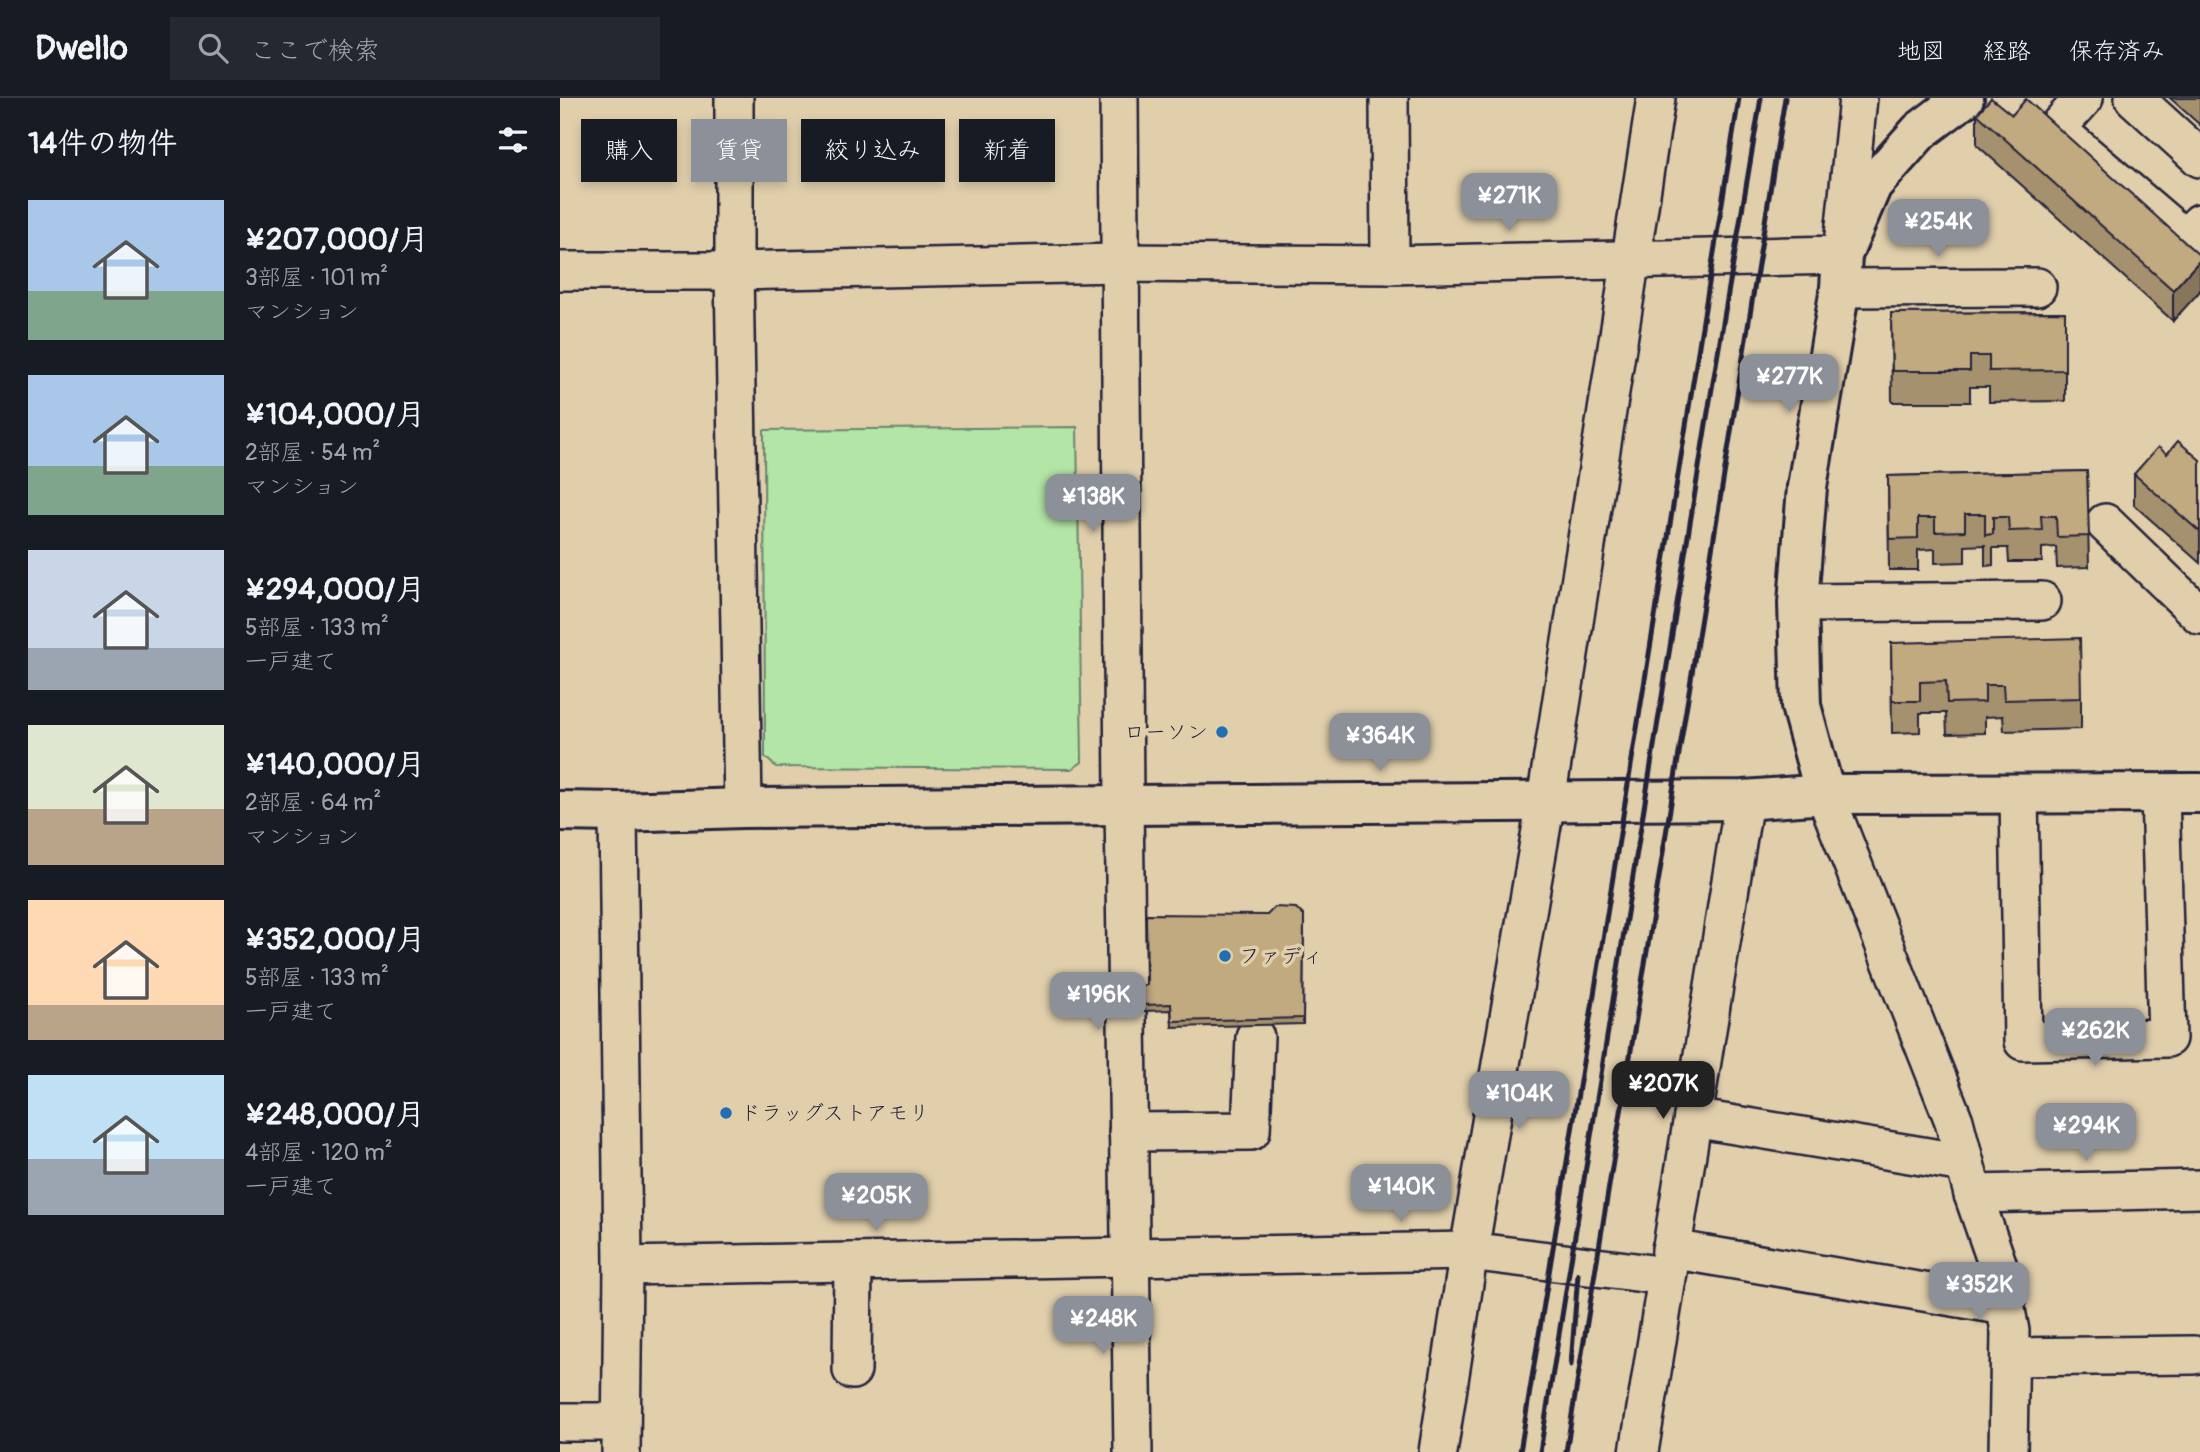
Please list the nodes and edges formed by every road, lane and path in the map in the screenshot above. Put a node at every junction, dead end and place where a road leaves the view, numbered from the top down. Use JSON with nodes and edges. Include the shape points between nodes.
{"nodes":[{"id":1,"x":734,"y":98,"type":"edge"},
{"id":2,"x":1119,"y":98,"type":"edge"},
{"id":3,"x":1389,"y":98,"type":"edge"},
{"id":4,"x":1656,"y":98,"type":"edge"},
{"id":5,"x":1858,"y":98,"type":"edge"},
{"id":6,"x":1964,"y":98,"type":"edge"},
{"id":7,"x":2084,"y":98,"type":"edge"},
{"id":8,"x":2134,"y":98,"type":"edge"},
{"id":9,"x":2200,"y":158,"type":"edge"},
{"id":10,"x":2200,"y":223,"type":"edge"},
{"id":11,"x":1630,"y":259,"type":"junction"},
{"id":12,"x":1120,"y":263,"type":"junction"},
{"id":13,"x":1390,"y":265,"type":"junction"},
{"id":14,"x":560,"y":271,"type":"edge"},
{"id":15,"x":734,"y":271,"type":"junction"},
{"id":16,"x":1841,"y":271,"type":"junction"},
{"id":17,"x":2037,"y":287,"type":"dead end"},
{"id":18,"x":2105,"y":523,"type":"dead end"},
{"id":19,"x":2042,"y":601,"type":"dead end"},
{"id":20,"x":1798,"y":603,"type":"junction"},
{"id":21,"x":2200,"y":615,"type":"edge"},
{"id":22,"x":2019,"y":793,"type":"junction"},
{"id":23,"x":2160,"y":793,"type":"junction"},
{"id":24,"x":2200,"y":793,"type":"edge"},
{"id":25,"x":1825,"y":794,"type":"junction"},
{"id":26,"x":1744,"y":800,"type":"junction"},
{"id":27,"x":1546,"y":801,"type":"junction"},
{"id":28,"x":1124,"y":804,"type":"junction"},
{"id":29,"x":743,"y":808,"type":"junction"},
{"id":30,"x":560,"y":811,"type":"edge"},
{"id":31,"x":618,"y":812,"type":"junction"},
{"id":32,"x":1255,"y":1037,"type":"dead end"},
{"id":33,"x":1693,"y":1118,"type":"junction"},
{"id":34,"x":1128,"y":1132,"type":"junction"},
{"id":35,"x":1968,"y":1179,"type":"junction"},
{"id":36,"x":2200,"y":1189,"type":"edge"},
{"id":37,"x":1469,"y":1251,"type":"junction"},
{"id":38,"x":1130,"y":1258,"type":"junction"},
{"id":39,"x":853,"y":1262,"type":"junction"},
{"id":40,"x":1669,"y":1263,"type":"junction"},
{"id":41,"x":623,"y":1266,"type":"junction"},
{"id":42,"x":2006,"y":1306,"type":"junction"},
{"id":43,"x":2194,"y":1355,"type":"dead end"},
{"id":44,"x":2010,"y":1357,"type":"junction"},
{"id":45,"x":852,"y":1370,"type":"dead end"},
{"id":46,"x":560,"y":1422,"type":"edge"},
{"id":47,"x":620,"y":1437,"type":"edge"},
{"id":48,"x":1133,"y":1452,"type":"edge"},
{"id":49,"x":1438,"y":1452,"type":"edge"},
{"id":50,"x":1639,"y":1452,"type":"edge"},
{"id":51,"x":2008,"y":1452,"type":"edge"}],
"edges":[{"from":1,"to":15,"type":"street"},
{"from":2,"to":12,"type":"street"},
{"from":3,"to":13,"type":"street"},
{"from":4,"to":11,"type":"street"},
{"from":5,"to":16,"type":"street"},
{"from":6,"to":16,"type":"street","via":[[1920,131],[1872,186]]},
{"from":7,"to":10,"type":"street","via":[[2056,129],[2185,239]]},
{"from":8,"to":9,"type":"street"},
{"from":11,"to":13,"type":"street"},
{"from":11,"to":16,"type":"street"},
{"from":11,"to":27,"type":"street"},
{"from":12,"to":13,"type":"street"},
{"from":12,"to":15,"type":"street"},
{"from":12,"to":28,"type":"street"},
{"from":14,"to":15,"type":"street"},
{"from":15,"to":29,"type":"street"},
{"from":16,"to":17,"type":"street"},
{"from":16,"to":20,"type":"street","via":[[1807,487]]},
{"from":18,"to":21,"type":"street"},
{"from":19,"to":20,"type":"street"},
{"from":20,"to":25,"type":"street","via":[[1801,706]]},
{"from":22,"to":23,"type":"street"},
{"from":22,"to":23,"type":"street","via":[[2023,1041],[2166,1038]]},
{"from":22,"to":25,"type":"street"},
{"from":23,"to":24,"type":"street"},
{"from":25,"to":26,"type":"street"},
{"from":25,"to":35,"type":"street","via":[[1954,1121]]},
{"from":26,"to":27,"type":"street"},
{"from":26,"to":33,"type":"street"},
{"from":27,"to":28,"type":"street"},
{"from":27,"to":37,"type":"street"},
{"from":28,"to":29,"type":"street"},
{"from":28,"to":34,"type":"street"},
{"from":29,"to":31,"type":"street"},
{"from":30,"to":31,"type":"street"},
{"from":31,"to":41,"type":"street"},
{"from":32,"to":34,"type":"street","via":[[1251,1131]]},
{"from":33,"to":35,"type":"street"},
{"from":33,"to":40,"type":"street"},
{"from":34,"to":38,"type":"street"},
{"from":35,"to":36,"type":"street"},
{"from":35,"to":42,"type":"street","via":[[1997,1263]]},
{"from":37,"to":38,"type":"street"},
{"from":37,"to":40,"type":"street"},
{"from":37,"to":49,"type":"street"},
{"from":38,"to":39,"type":"street"},
{"from":38,"to":48,"type":"street"},
{"from":39,"to":41,"type":"street"},
{"from":39,"to":45,"type":"street"},
{"from":40,"to":42,"type":"street"},
{"from":40,"to":50,"type":"street"},
{"from":41,"to":47,"type":"street"},
{"from":42,"to":44,"type":"street"},
{"from":43,"to":44,"type":"street"},
{"from":44,"to":51,"type":"street"},
{"from":46,"to":47,"type":"street"}]}
